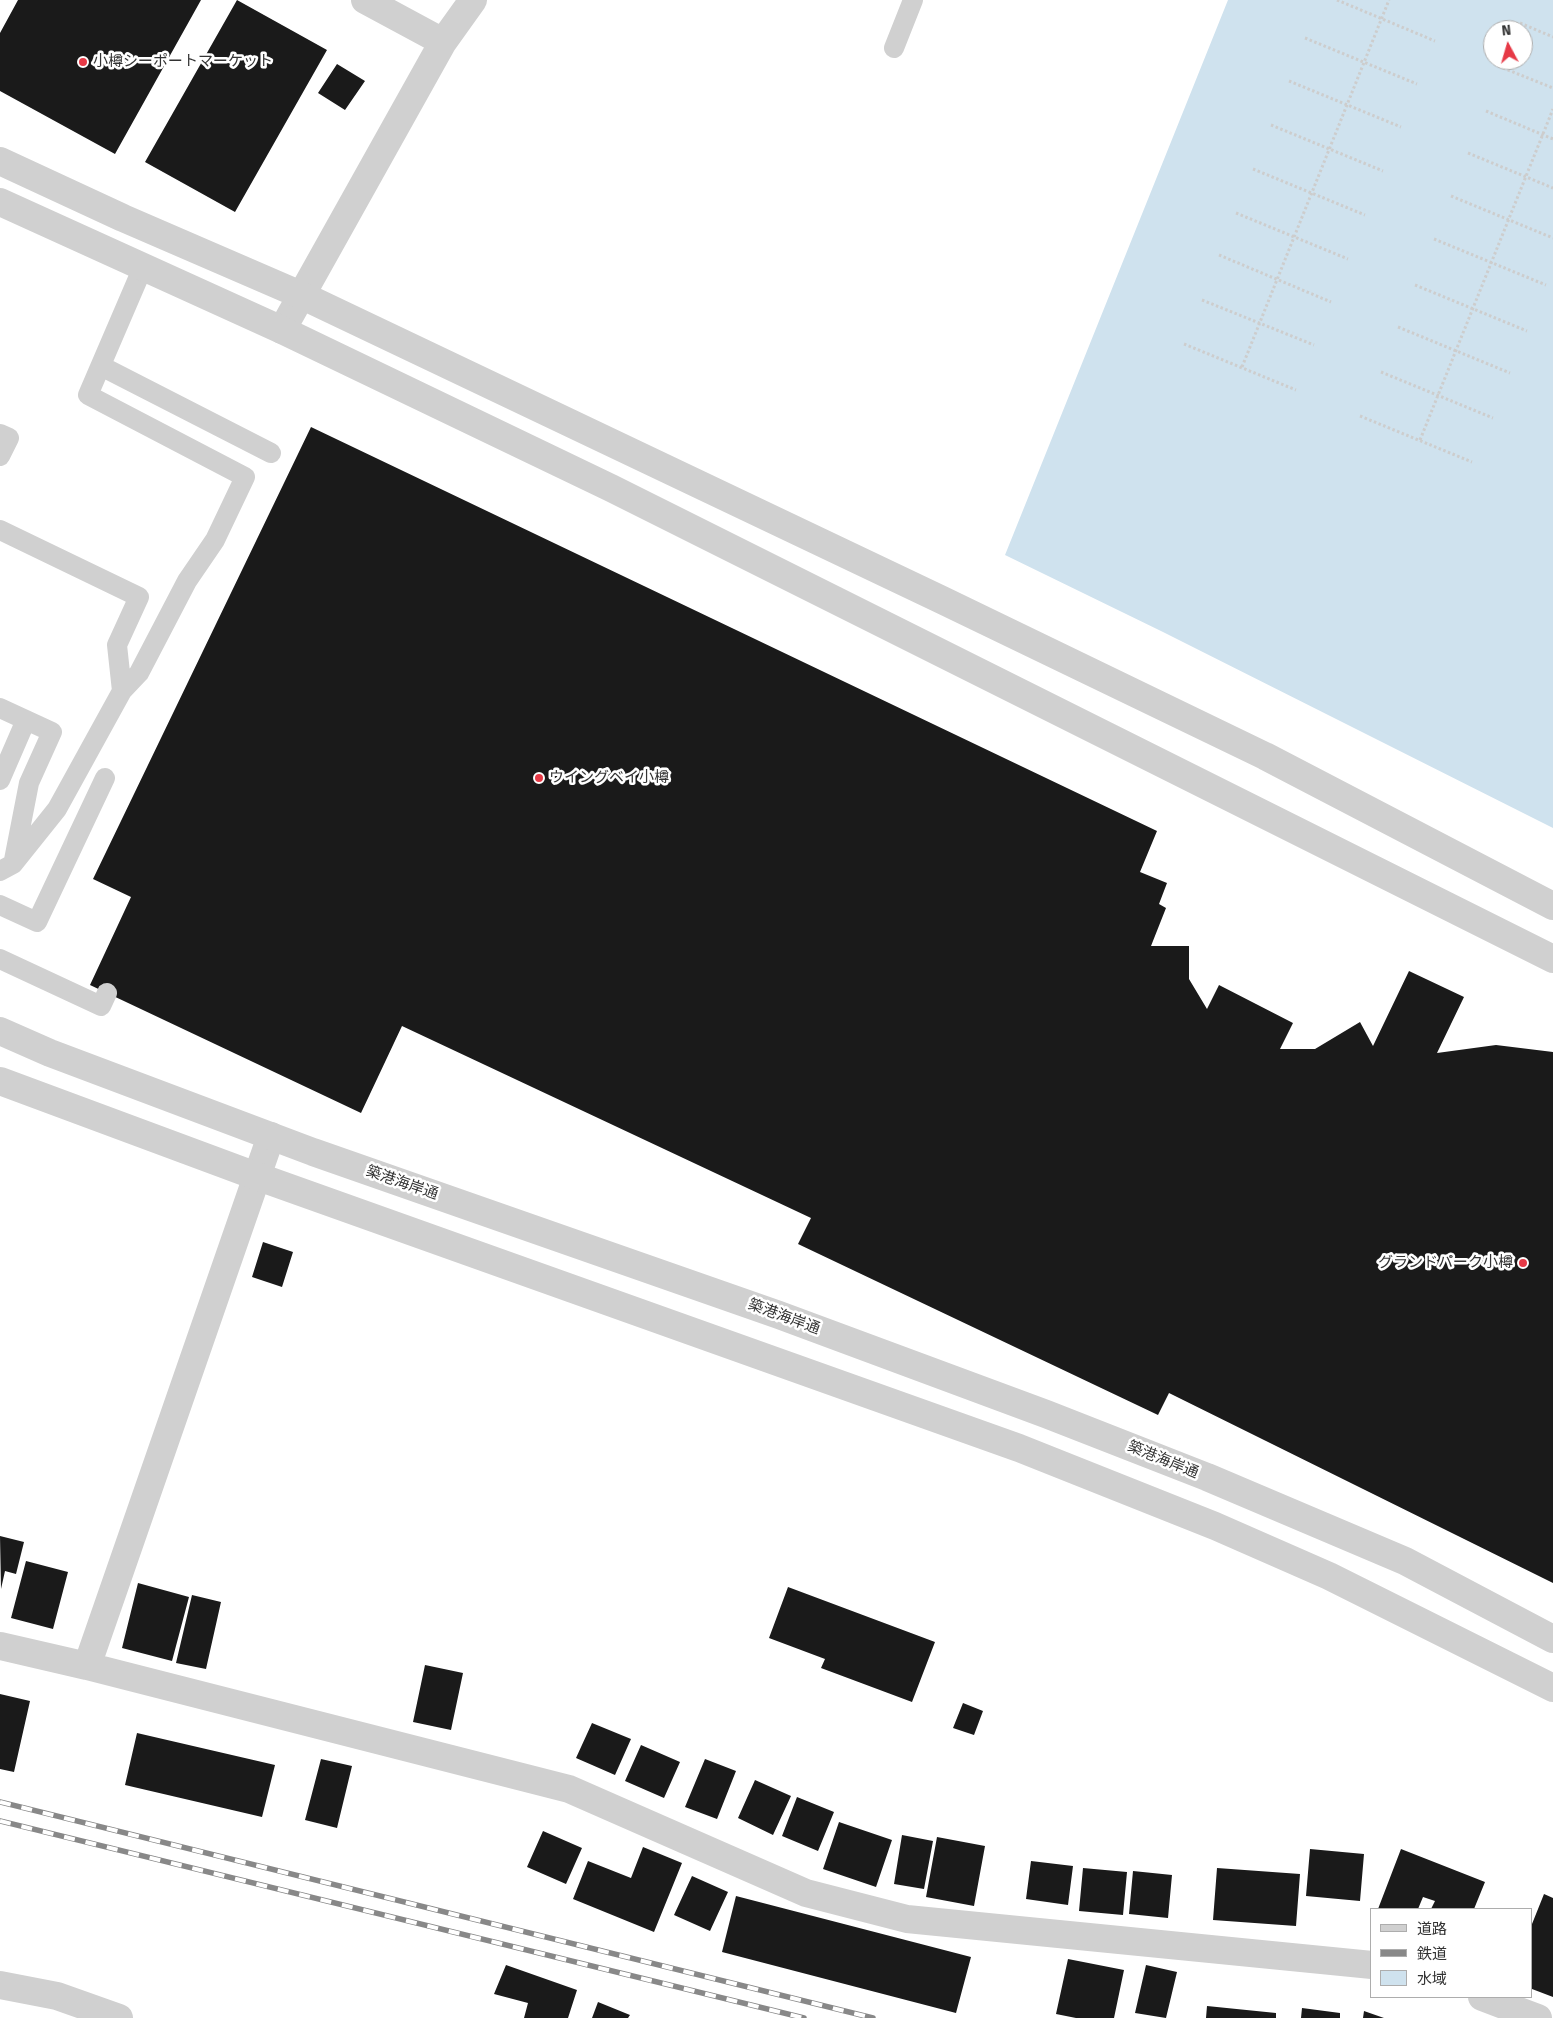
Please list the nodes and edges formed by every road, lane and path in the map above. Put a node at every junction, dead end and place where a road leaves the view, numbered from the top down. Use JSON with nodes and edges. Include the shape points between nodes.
{"nodes":[{"id":1,"x":365,"y":0,"type":"edge"},
{"id":2,"x":473,"y":0,"type":"edge"},
{"id":3,"x":913,"y":0,"type":"edge"},
{"id":4,"x":1337,"y":0,"type":"edge"},
{"id":5,"x":1389,"y":0,"type":"edge"},
{"id":6,"x":1382,"y":18,"type":"junction"},
{"id":7,"x":1533,"y":29,"type":"edge"},
{"id":8,"x":1553,"y":37,"type":"edge"},
{"id":9,"x":1306,"y":38,"type":"dead end"},
{"id":10,"x":1435,"y":40,"type":"dead end"},
{"id":11,"x":444,"y":42,"type":"junction"},
{"id":12,"x":894,"y":48,"type":"dead end"},
{"id":13,"x":1364,"y":62,"type":"junction"},
{"id":14,"x":1508,"y":70,"type":"edge"},
{"id":15,"x":1289,"y":81,"type":"dead end"},
{"id":16,"x":1417,"y":84,"type":"dead end"},
{"id":17,"x":1553,"y":88,"type":"edge"},
{"id":18,"x":1347,"y":104,"type":"junction"},
{"id":19,"x":1553,"y":109,"type":"edge"},
{"id":20,"x":1486,"y":111,"type":"dead end"},
{"id":21,"x":1271,"y":125,"type":"dead end"},
{"id":22,"x":1401,"y":127,"type":"dead end"},
{"id":23,"x":1543,"y":134,"type":"junction"},
{"id":24,"x":1553,"y":138,"type":"edge"},
{"id":25,"x":1329,"y":149,"type":"junction"},
{"id":26,"x":1468,"y":153,"type":"dead end"},
{"id":27,"x":0,"y":161,"type":"edge"},
{"id":28,"x":1253,"y":169,"type":"dead end"},
{"id":29,"x":1383,"y":171,"type":"dead end"},
{"id":30,"x":1526,"y":177,"type":"junction"},
{"id":31,"x":1553,"y":188,"type":"edge"},
{"id":32,"x":1312,"y":193,"type":"junction"},
{"id":33,"x":1451,"y":196,"type":"dead end"},
{"id":34,"x":0,"y":202,"type":"edge"},
{"id":35,"x":1236,"y":213,"type":"dead end"},
{"id":36,"x":1365,"y":215,"type":"dead end"},
{"id":37,"x":1508,"y":220,"type":"junction"},
{"id":38,"x":1294,"y":237,"type":"junction"},
{"id":39,"x":1553,"y":238,"type":"edge"},
{"id":40,"x":1434,"y":239,"type":"dead end"},
{"id":41,"x":1219,"y":255,"type":"dead end"},
{"id":42,"x":1348,"y":259,"type":"dead end"},
{"id":43,"x":1491,"y":263,"type":"junction"},
{"id":44,"x":143,"y":267,"type":"junction"},
{"id":45,"x":1277,"y":280,"type":"junction"},
{"id":46,"x":1416,"y":285,"type":"dead end"},
{"id":47,"x":1546,"y":286,"type":"dead end"},
{"id":48,"x":301,"y":295,"type":"junction"},
{"id":49,"x":1202,"y":300,"type":"dead end"},
{"id":50,"x":1331,"y":302,"type":"dead end"},
{"id":51,"x":1473,"y":309,"type":"junction"},
{"id":52,"x":1259,"y":323,"type":"junction"},
{"id":53,"x":1398,"y":327,"type":"dead end"},
{"id":54,"x":282,"y":330,"type":"junction"},
{"id":55,"x":1527,"y":331,"type":"dead end"},
{"id":56,"x":1184,"y":344,"type":"dead end"},
{"id":57,"x":1314,"y":345,"type":"dead end"},
{"id":58,"x":1456,"y":351,"type":"junction"},
{"id":59,"x":101,"y":366,"type":"junction"},
{"id":60,"x":1242,"y":367,"type":"dead end"},
{"id":61,"x":1381,"y":372,"type":"dead end"},
{"id":62,"x":1510,"y":373,"type":"dead end"},
{"id":63,"x":1296,"y":390,"type":"dead end"},
{"id":64,"x":1438,"y":396,"type":"junction"},
{"id":65,"x":1360,"y":416,"type":"dead end"},
{"id":66,"x":1493,"y":418,"type":"dead end"},
{"id":67,"x":0,"y":434,"type":"edge"},
{"id":68,"x":1420,"y":440,"type":"junction"},
{"id":69,"x":271,"y":453,"type":"dead end"},
{"id":70,"x":0,"y":456,"type":"edge"},
{"id":71,"x":1472,"y":462,"type":"dead end"},
{"id":72,"x":0,"y":530,"type":"edge"},
{"id":73,"x":122,"y":691,"type":"junction"},
{"id":74,"x":0,"y":708,"type":"edge"},
{"id":75,"x":26,"y":720,"type":"junction"},
{"id":76,"x":105,"y":778,"type":"dead end"},
{"id":77,"x":0,"y":780,"type":"edge"},
{"id":78,"x":7,"y":868,"type":"edge"},
{"id":79,"x":0,"y":905,"type":"edge"},
{"id":80,"x":1553,"y":906,"type":"edge"},
{"id":81,"x":0,"y":959,"type":"edge"},
{"id":82,"x":1553,"y":959,"type":"edge"},
{"id":83,"x":107,"y":993,"type":"dead end"},
{"id":84,"x":0,"y":1031,"type":"edge"},
{"id":85,"x":0,"y":1081,"type":"edge"},
{"id":86,"x":270,"y":1136,"type":"junction"},
{"id":87,"x":256,"y":1176,"type":"junction"},
{"id":88,"x":1553,"y":1639,"type":"edge"},
{"id":89,"x":0,"y":1646,"type":"edge"},
{"id":90,"x":87,"y":1666,"type":"junction"},
{"id":91,"x":1553,"y":1688,"type":"edge"},
{"id":92,"x":1370,"y":1965,"type":"edge"},
{"id":93,"x":0,"y":1985,"type":"edge"},
{"id":94,"x":1485,"y":1998,"type":"edge"},
{"id":95,"x":119,"y":2018,"type":"edge"},
{"id":96,"x":1538,"y":2018,"type":"edge"}],
"edges":[{"from":1,"to":11,"type":"street"},
{"from":2,"to":11,"type":"street"},
{"from":3,"to":12,"type":"lane"},
{"from":4,"to":6,"type":"path"},
{"from":5,"to":6,"type":"path"},
{"from":6,"to":10,"type":"path"},
{"from":6,"to":13,"type":"path"},
{"from":7,"to":8,"type":"path"},
{"from":9,"to":13,"type":"path"},
{"from":11,"to":48,"type":"street"},
{"from":13,"to":16,"type":"path"},
{"from":13,"to":18,"type":"path"},
{"from":14,"to":17,"type":"path"},
{"from":15,"to":18,"type":"path"},
{"from":18,"to":22,"type":"path"},
{"from":18,"to":25,"type":"path"},
{"from":19,"to":23,"type":"path"},
{"from":20,"to":23,"type":"path"},
{"from":21,"to":25,"type":"path"},
{"from":23,"to":24,"type":"path"},
{"from":23,"to":30,"type":"path"},
{"from":25,"to":29,"type":"path"},
{"from":25,"to":32,"type":"path"},
{"from":26,"to":30,"type":"path"},
{"from":27,"to":48,"type":"street"},
{"from":28,"to":32,"type":"path"},
{"from":30,"to":31,"type":"path"},
{"from":30,"to":37,"type":"path"},
{"from":32,"to":36,"type":"path"},
{"from":32,"to":38,"type":"path"},
{"from":33,"to":37,"type":"path"},
{"from":34,"to":44,"type":"street"},
{"from":35,"to":38,"type":"path"},
{"from":37,"to":39,"type":"path"},
{"from":37,"to":43,"type":"path"},
{"from":38,"to":42,"type":"path"},
{"from":38,"to":45,"type":"path"},
{"from":40,"to":43,"type":"path"},
{"from":41,"to":45,"type":"path"},
{"from":43,"to":47,"type":"path"},
{"from":43,"to":51,"type":"path"},
{"from":44,"to":54,"type":"street"},
{"from":44,"to":59,"type":"lane"},
{"from":45,"to":50,"type":"path"},
{"from":45,"to":52,"type":"path"},
{"from":46,"to":51,"type":"path"},
{"from":48,"to":54,"type":"street"},
{"from":48,"to":80,"type":"street","via":[[1264,756]]},
{"from":49,"to":52,"type":"path"},
{"from":51,"to":55,"type":"path"},
{"from":51,"to":58,"type":"path"},
{"from":52,"to":57,"type":"path"},
{"from":52,"to":60,"type":"path"},
{"from":53,"to":58,"type":"path"},
{"from":54,"to":82,"type":"street","via":[[638,501]]},
{"from":56,"to":63,"type":"path"},
{"from":58,"to":62,"type":"path"},
{"from":58,"to":64,"type":"path"},
{"from":59,"to":69,"type":"lane"},
{"from":59,"to":73,"type":"lane","via":[[88,395],[245,477],[215,540],[187,581],[138,673]]},
{"from":61,"to":64,"type":"path"},
{"from":64,"to":66,"type":"path"},
{"from":64,"to":68,"type":"path"},
{"from":65,"to":68,"type":"path"},
{"from":67,"to":70,"type":"lane","via":[[8,438]]},
{"from":68,"to":71,"type":"path"},
{"from":72,"to":73,"type":"lane","via":[[139,596],[117,645]]},
{"from":73,"to":78,"type":"lane","via":[[57,809]]},
{"from":74,"to":75,"type":"lane"},
{"from":75,"to":77,"type":"lane"},
{"from":75,"to":78,"type":"lane","via":[[52,732],[29,783]]},
{"from":76,"to":79,"type":"lane","via":[[37,922]]},
{"from":81,"to":83,"type":"lane","via":[[101,1006]]},
{"from":84,"to":86,"type":"street","name":"築港海岸通"},
{"from":85,"to":87,"type":"street"},
{"from":86,"to":87,"type":"street"},
{"from":86,"to":88,"type":"street","name":"築港海岸通","via":[[779,1315],[1046,1414],[1405,1561]]},
{"from":87,"to":90,"type":"street"},
{"from":87,"to":91,"type":"street","via":[[1019,1448],[1215,1526],[1329,1576]]},
{"from":89,"to":90,"type":"street"},
{"from":90,"to":92,"type":"street","via":[[569,1789],[806,1893],[907,1919]]},
{"from":93,"to":95,"type":"street","via":[[57,1996]]},
{"from":94,"to":96,"type":"street"}]}
